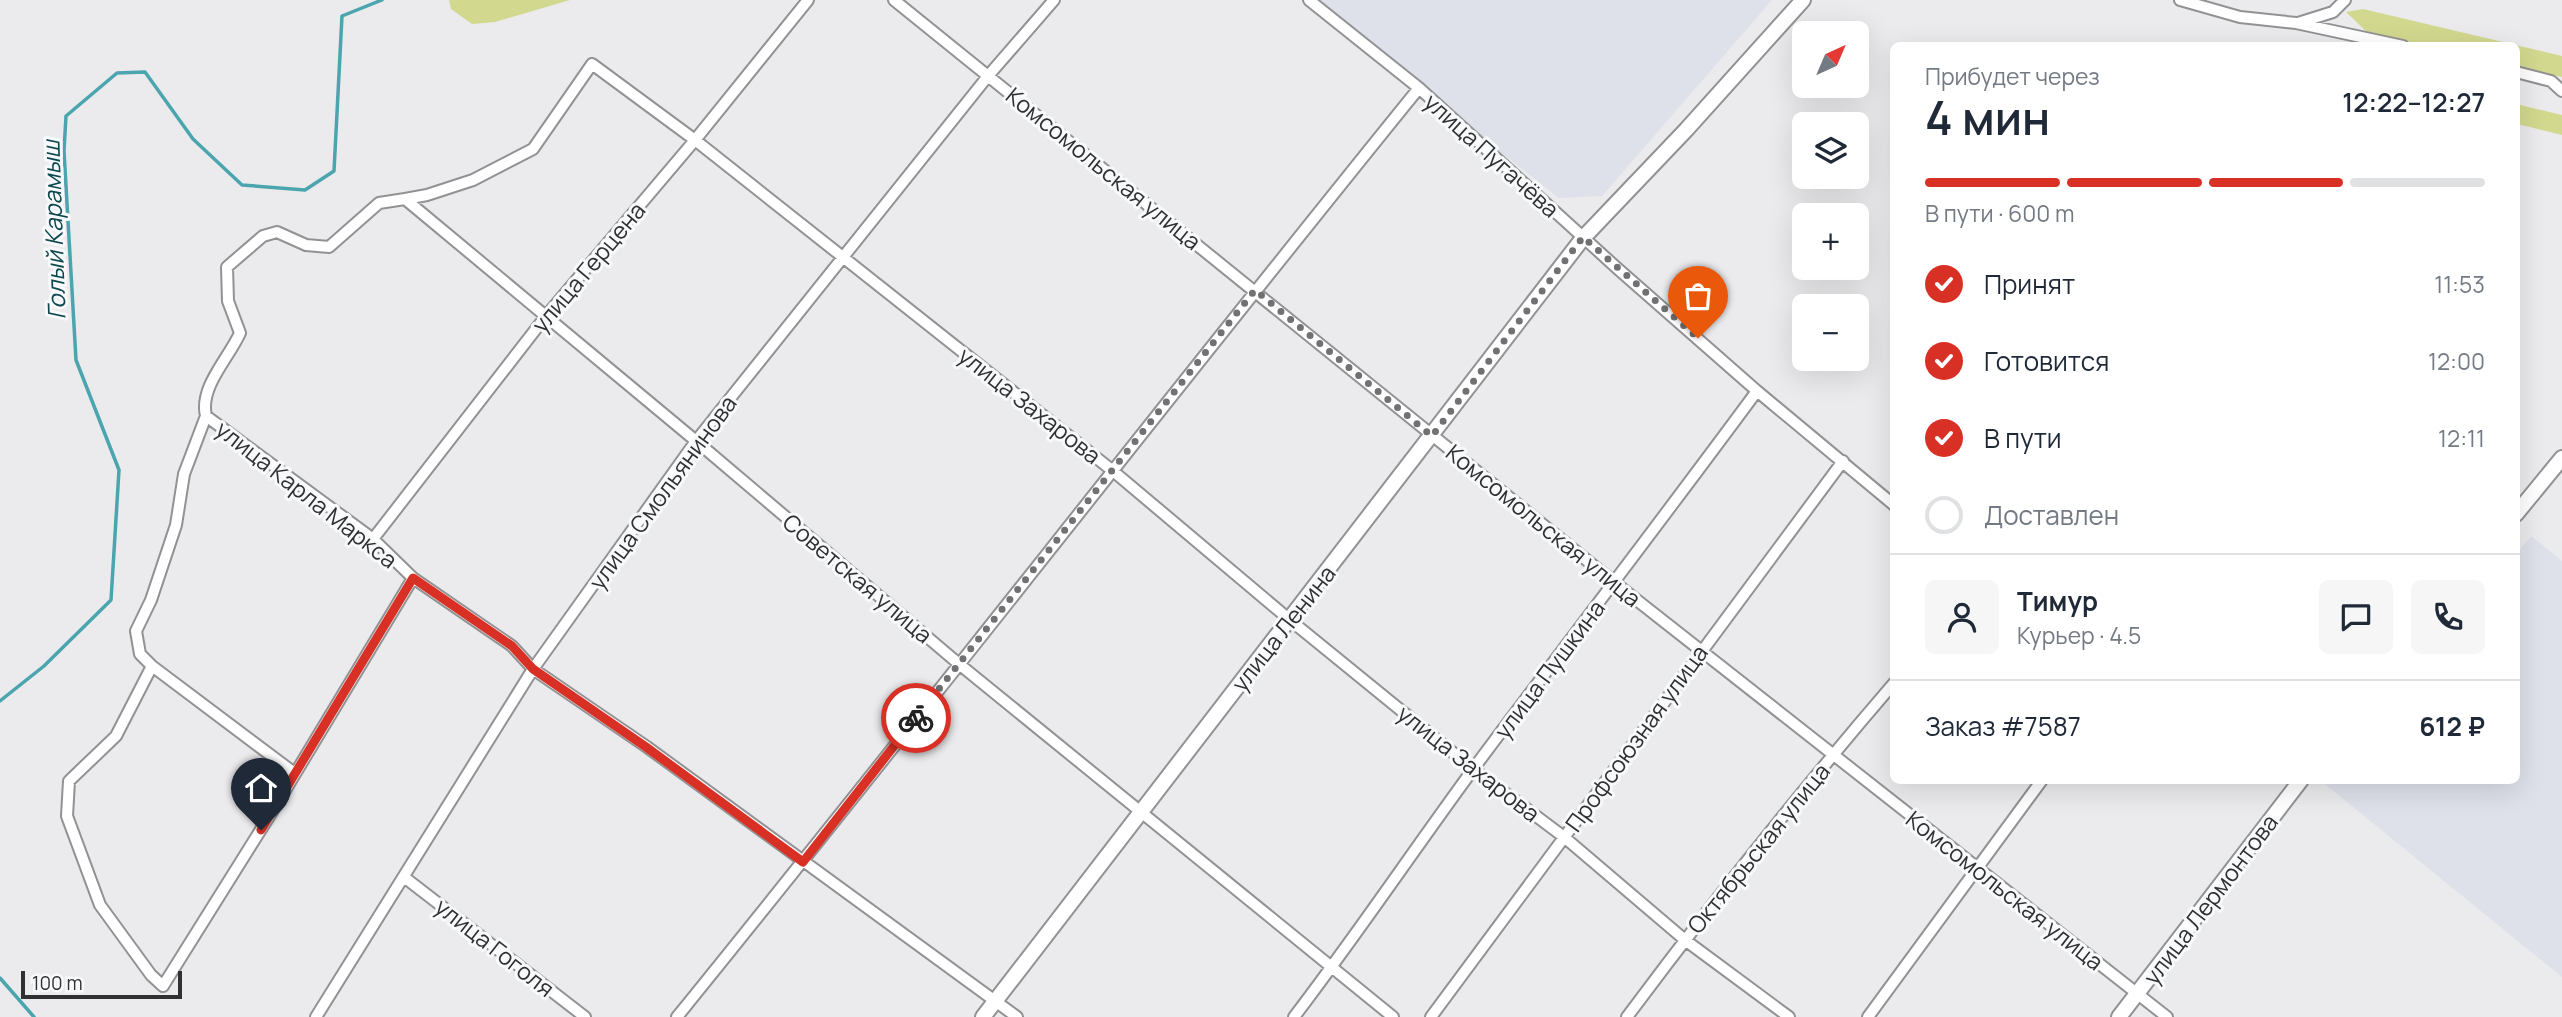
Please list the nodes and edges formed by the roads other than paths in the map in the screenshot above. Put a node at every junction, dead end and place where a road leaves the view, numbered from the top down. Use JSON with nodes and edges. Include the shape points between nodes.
{"nodes":[{"id":1,"x":808,"y":0,"type":"edge"},
{"id":2,"x":894,"y":0,"type":"edge"},
{"id":3,"x":1054,"y":0,"type":"edge"},
{"id":4,"x":1309,"y":0,"type":"edge"},
{"id":5,"x":1802,"y":0,"type":"edge"},
{"id":6,"x":2180,"y":0,"type":"edge"},
{"id":7,"x":2345,"y":0,"type":"edge"},
{"id":8,"x":2296,"y":23,"type":"junction"},
{"id":9,"x":2384,"y":42,"type":"edge"},
{"id":10,"x":2520,"y":73,"type":"edge"},
{"id":11,"x":988,"y":76,"type":"junction"},
{"id":12,"x":1419,"y":88,"type":"junction"},
{"id":13,"x":2562,"y":91,"type":"edge"},
{"id":14,"x":695,"y":140,"type":"junction"},
{"id":15,"x":405,"y":199,"type":"junction"},
{"id":16,"x":1583,"y":237,"type":"junction"},
{"id":17,"x":843,"y":258,"type":"junction"},
{"id":18,"x":1255,"y":290,"type":"junction"},
{"id":19,"x":546,"y":316,"type":"junction"},
{"id":20,"x":1757,"y":391,"type":"junction"},
{"id":21,"x":206,"y":416,"type":"junction"},
{"id":22,"x":1432,"y":436,"type":"junction"},
{"id":23,"x":696,"y":441,"type":"junction"},
{"id":24,"x":2562,"y":458,"type":"edge"},
{"id":25,"x":1843,"y":461,"type":"junction"},
{"id":26,"x":1113,"y":471,"type":"junction"},
{"id":27,"x":1890,"y":502,"type":"edge"},
{"id":28,"x":2520,"y":509,"type":"edge"},
{"id":29,"x":373,"y":539,"type":"junction"},
{"id":30,"x":413,"y":578,"type":"junction"},
{"id":31,"x":1615,"y":583,"type":"junction"},
{"id":32,"x":1290,"y":620,"type":"junction"},
{"id":33,"x":1701,"y":650,"type":"junction"},
{"id":34,"x":959,"y":664,"type":"junction"},
{"id":35,"x":152,"y":666,"type":"junction"},
{"id":36,"x":533,"y":669,"type":"junction"},
{"id":37,"x":1890,"y":688,"type":"edge"},
{"id":38,"x":1832,"y":755,"type":"junction"},
{"id":39,"x":1474,"y":769,"type":"junction"},
{"id":40,"x":293,"y":772,"type":"junction"},
{"id":41,"x":2039,"y":784,"type":"edge"},
{"id":42,"x":2298,"y":784,"type":"edge"},
{"id":43,"x":1140,"y":812,"type":"junction"},
{"id":44,"x":1564,"y":837,"type":"junction"},
{"id":45,"x":803,"y":862,"type":"junction"},
{"id":46,"x":1978,"y":868,"type":"junction"},
{"id":47,"x":404,"y":877,"type":"junction"},
{"id":48,"x":1685,"y":940,"type":"junction"},
{"id":49,"x":1332,"y":968,"type":"junction"},
{"id":50,"x":2137,"y":994,"type":"junction"},
{"id":51,"x":995,"y":1002,"type":"junction"},
{"id":52,"x":316,"y":1017,"type":"edge"},
{"id":53,"x":585,"y":1017,"type":"edge"},
{"id":54,"x":677,"y":1017,"type":"edge"},
{"id":55,"x":983,"y":1017,"type":"edge"},
{"id":56,"x":1017,"y":1017,"type":"edge"},
{"id":57,"x":1294,"y":1017,"type":"edge"},
{"id":58,"x":1393,"y":1017,"type":"edge"},
{"id":59,"x":1431,"y":1017,"type":"edge"},
{"id":60,"x":1627,"y":1017,"type":"edge"},
{"id":61,"x":1789,"y":1017,"type":"edge"},
{"id":62,"x":1868,"y":1017,"type":"edge"},
{"id":63,"x":2119,"y":1017,"type":"edge"},
{"id":64,"x":2167,"y":1017,"type":"edge"}],
"edges":[{"from":1,"to":14,"type":"street","name":"улица Герцена"},
{"from":2,"to":11,"type":"street","name":"Комсомольская улица"},
{"from":3,"to":11,"type":"street","name":"улица Смольянинова"},
{"from":4,"to":12,"type":"street","name":"улица Пугачёва"},
{"from":5,"to":16,"type":"street","name":"улица Ленина"},
{"from":6,"to":8,"type":"street","via":[[2240,17]]},
{"from":7,"to":8,"type":"street","via":[[2333,12]]},
{"from":8,"to":9,"type":"street"},
{"from":10,"to":13,"type":"street","via":[[2551,81]]},
{"from":11,"to":17,"type":"street","name":"улица Смольянинова"},
{"from":11,"to":18,"type":"street","name":"Комсомольская улица"},
{"from":12,"to":16,"type":"street","name":"улица Пугачёва"},
{"from":12,"to":18,"type":"street"},
{"from":14,"to":15,"type":"street","name":"улица Захарова","via":[[592,64],[533,149],[473,180]]},
{"from":14,"to":17,"type":"street","name":"улица Захарова"},
{"from":14,"to":19,"type":"street","name":"улица Герцена"},
{"from":15,"to":19,"type":"street","name":"Советская улица"},
{"from":15,"to":21,"type":"street","via":[[379,203],[329,247],[276,232],[263,236],[227,267],[228,301],[240,333],[212,382],[204,407]]},
{"from":16,"to":20,"type":"street","name":"улица Пугачёва"},
{"from":16,"to":22,"type":"street","name":"улица Ленина"},
{"from":17,"to":23,"type":"street","name":"улица Смольянинова"},
{"from":17,"to":26,"type":"street","name":"улица Захарова"},
{"from":18,"to":22,"type":"street","name":"Комсомольская улица"},
{"from":18,"to":26,"type":"street"},
{"from":19,"to":23,"type":"street","name":"Советская улица"},
{"from":19,"to":29,"type":"street","name":"улица Герцена"},
{"from":20,"to":25,"type":"street","name":"улица Пугачёва"},
{"from":20,"to":31,"type":"street","name":"улица Пушкина"},
{"from":21,"to":29,"type":"street","name":"улица Карла Маркса"},
{"from":21,"to":35,"type":"street","via":[[184,474],[172,538],[136,631],[140,654]]},
{"from":22,"to":31,"type":"street","name":"Комсомольская улица"},
{"from":22,"to":32,"type":"street","name":"улица Ленина"},
{"from":23,"to":34,"type":"street","name":"Советская улица"},
{"from":23,"to":36,"type":"street","name":"улица Смольянинова"},
{"from":24,"to":28,"type":"street"},
{"from":25,"to":27,"type":"street","name":"улица Пугачёва"},
{"from":25,"to":33,"type":"street","name":"Профсоюзная улица"},
{"from":26,"to":32,"type":"street","name":"улица Захарова"},
{"from":26,"to":34,"type":"street"},
{"from":29,"to":30,"type":"street","name":"улица Карла Маркса"},
{"from":30,"to":36,"type":"street","name":"улица Карла Маркса","via":[[512,646]]},
{"from":30,"to":40,"type":"street"},
{"from":31,"to":33,"type":"street","name":"Комсомольская улица"},
{"from":31,"to":39,"type":"street","name":"улица Пушкина"},
{"from":32,"to":39,"type":"street","name":"улица Захарова"},
{"from":32,"to":43,"type":"street","name":"улица Ленина"},
{"from":33,"to":38,"type":"street","name":"Комсомольская улица"},
{"from":33,"to":44,"type":"street","name":"Профсоюзная улица"},
{"from":34,"to":43,"type":"street","name":"Советская улица"},
{"from":34,"to":45,"type":"street"},
{"from":35,"to":40,"type":"street"},
{"from":35,"to":40,"type":"street","via":[[116,736],[69,781],[67,816],[100,905],[163,986]]},
{"from":36,"to":45,"type":"street","name":"улица Карла Маркса"},
{"from":36,"to":47,"type":"street","name":"улица Смольянинова"},
{"from":37,"to":38,"type":"street","name":"Октябрьская улица"},
{"from":38,"to":46,"type":"street","name":"Комсомольская улица"},
{"from":38,"to":48,"type":"street","name":"Октябрьская улица"},
{"from":39,"to":44,"type":"street","name":"улица Захарова"},
{"from":39,"to":49,"type":"street","name":"улица Пушкина"},
{"from":41,"to":46,"type":"street"},
{"from":42,"to":50,"type":"street","name":"улица Лермонтова"},
{"from":43,"to":49,"type":"street","name":"Советская улица"},
{"from":43,"to":51,"type":"street","name":"улица Ленина"},
{"from":44,"to":48,"type":"street","name":"улица Захарова"},
{"from":44,"to":59,"type":"street","name":"Профсоюзная улица"},
{"from":45,"to":51,"type":"street","name":"улица Карла Маркса"},
{"from":45,"to":54,"type":"street"},
{"from":46,"to":50,"type":"street","name":"Комсомольская улица"},
{"from":46,"to":62,"type":"street"},
{"from":47,"to":52,"type":"street","name":"улица Смольянинова"},
{"from":47,"to":53,"type":"street","name":"улица Гоголя"},
{"from":48,"to":60,"type":"street","name":"Октябрьская улица"},
{"from":48,"to":61,"type":"street","name":"улица Захарова"},
{"from":49,"to":57,"type":"street","name":"улица Пушкина"},
{"from":49,"to":58,"type":"street","name":"Советская улица"},
{"from":50,"to":63,"type":"street","name":"улица Лермонтова"},
{"from":50,"to":64,"type":"street","name":"Комсомольская улица"},
{"from":51,"to":55,"type":"street","name":"улица Ленина"},
{"from":51,"to":56,"type":"street","name":"улица Карла Маркса"}]}
